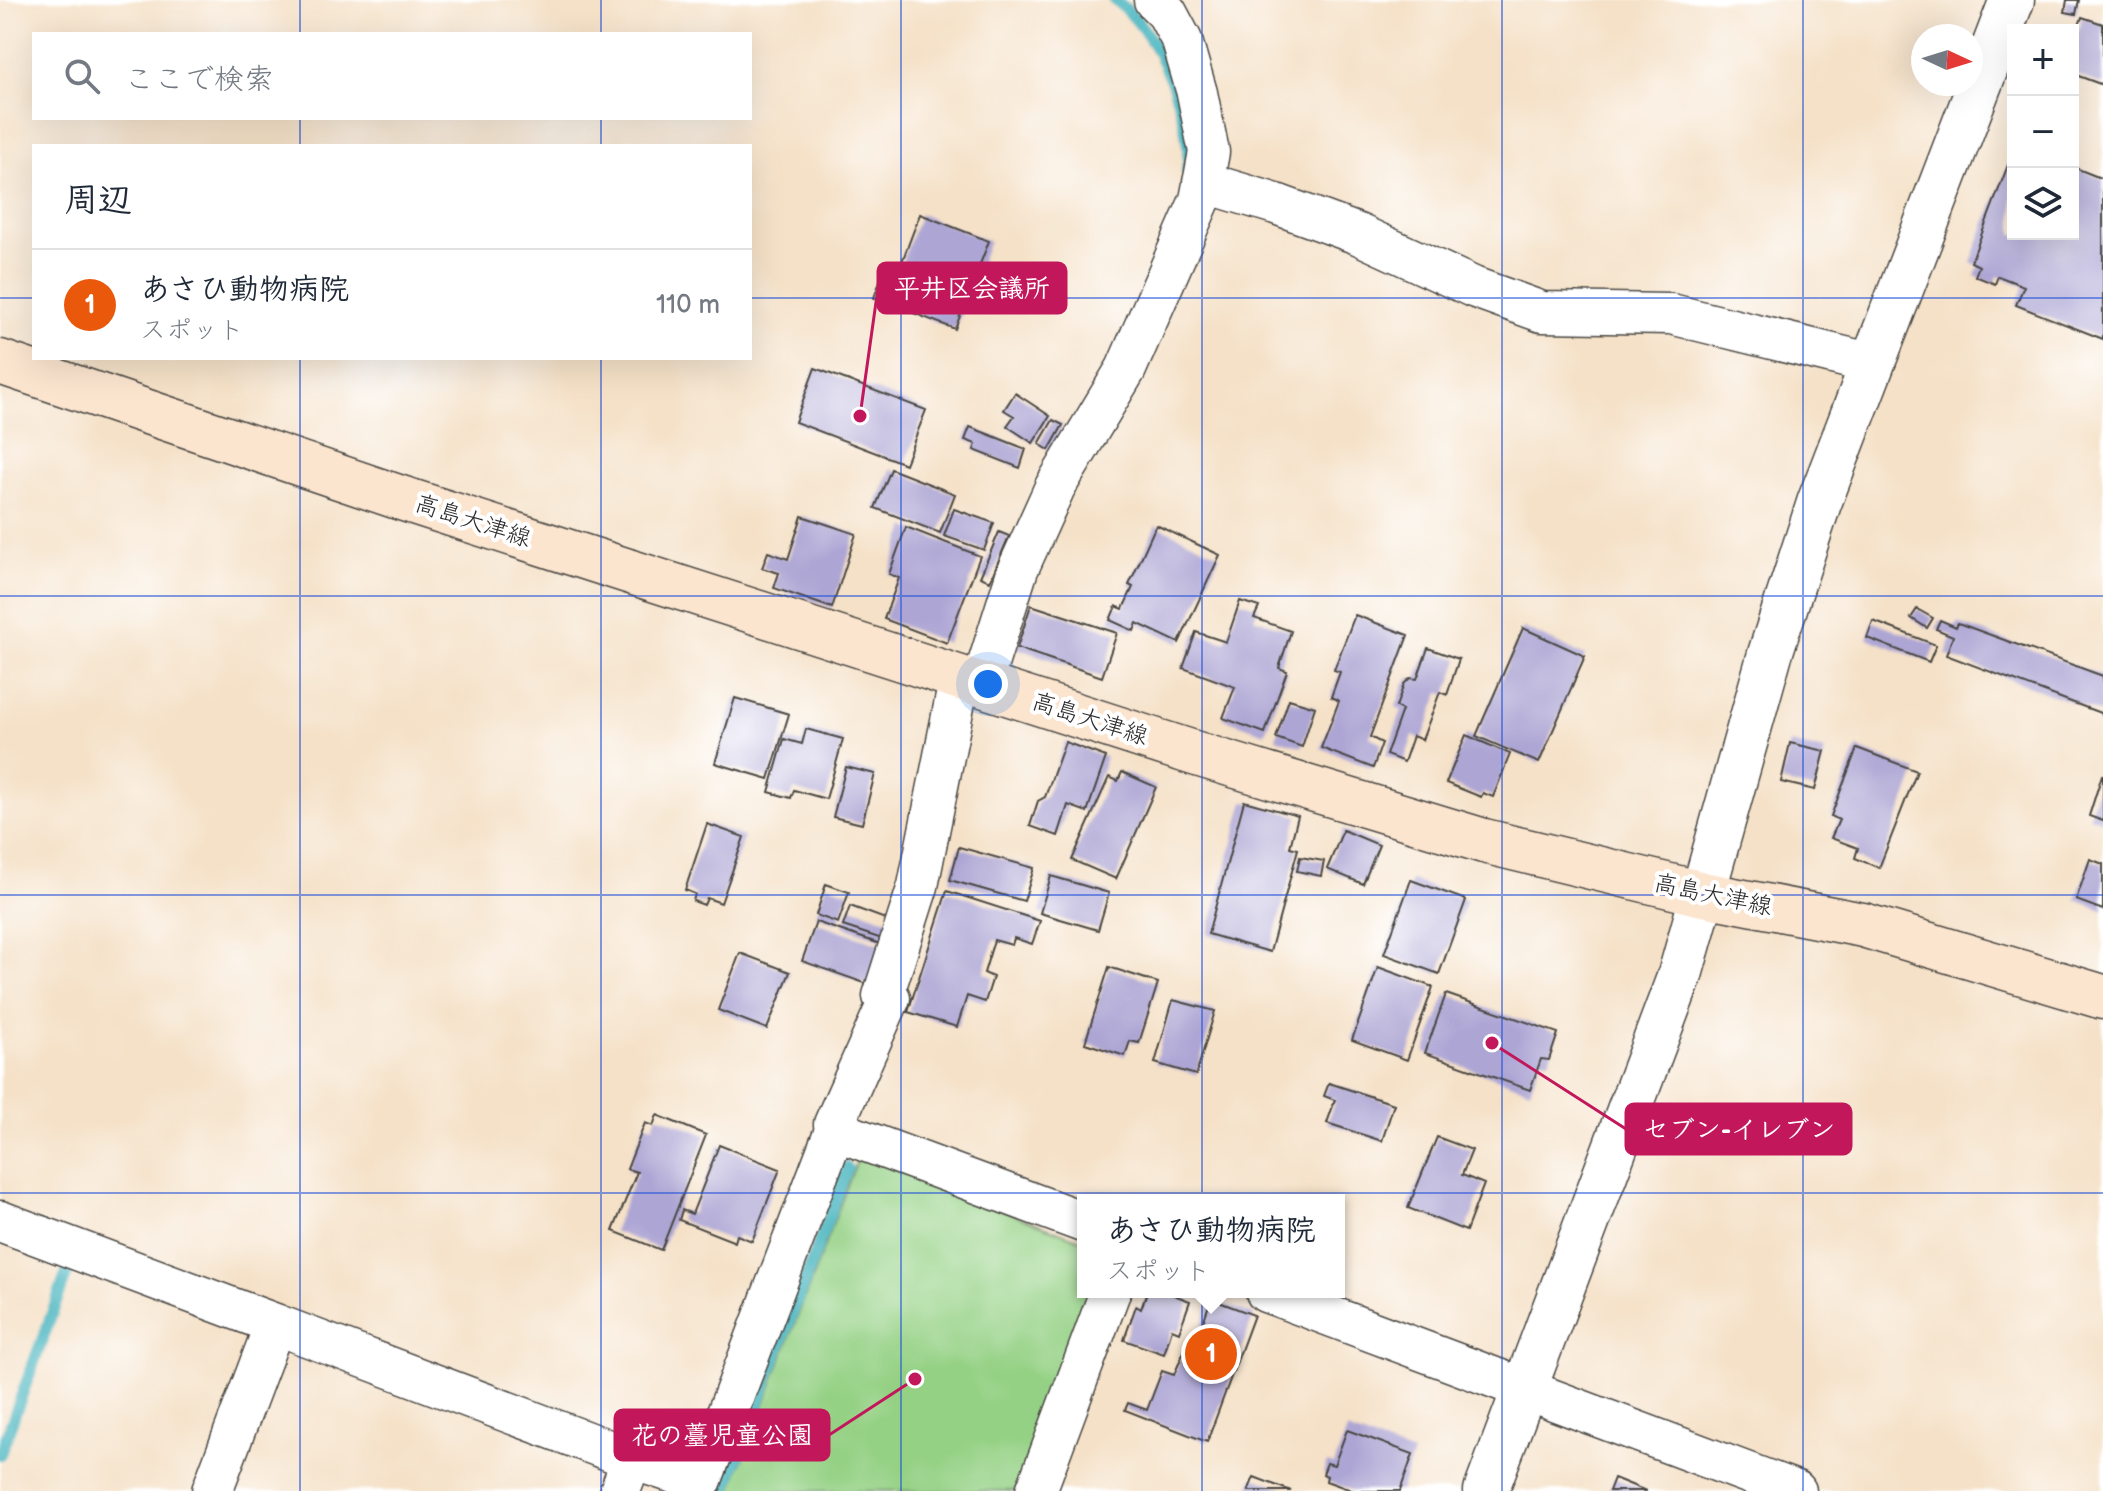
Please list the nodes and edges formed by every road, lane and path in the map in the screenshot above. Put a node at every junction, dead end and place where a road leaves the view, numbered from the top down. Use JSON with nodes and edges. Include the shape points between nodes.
{"nodes":[{"id":1,"x":1154,"y":0,"type":"edge"},
{"id":2,"x":2012,"y":0,"type":"edge"},
{"id":3,"x":1203,"y":182,"type":"junction"},
{"id":4,"x":0,"y":362,"type":"edge"},
{"id":5,"x":1873,"y":364,"type":"junction"},
{"id":6,"x":971,"y":679,"type":"junction"},
{"id":7,"x":1703,"y":894,"type":"junction"},
{"id":8,"x":2103,"y":997,"type":"edge"},
{"id":9,"x":835,"y":1130,"type":"junction"},
{"id":10,"x":1077,"y":1220,"type":"edge"},
{"id":11,"x":0,"y":1221,"type":"edge"},
{"id":12,"x":1108,"y":1298,"type":"edge"},
{"id":13,"x":1282,"y":1298,"type":"edge"},
{"id":14,"x":275,"y":1324,"type":"junction"},
{"id":15,"x":1524,"y":1390,"type":"junction"},
{"id":16,"x":626,"y":1475,"type":"edge"},
{"id":17,"x":212,"y":1491,"type":"edge"},
{"id":18,"x":1036,"y":1491,"type":"edge"},
{"id":19,"x":1486,"y":1491,"type":"edge"},
{"id":20,"x":1796,"y":1491,"type":"edge"}],
"edges":[{"from":1,"to":3,"type":"street","via":[[1182,41],[1197,93],[1209,152]]},
{"from":2,"to":5,"type":"street"},
{"from":3,"to":5,"type":"street","via":[[1358,234],[1542,312],[1671,314]]},
{"from":3,"to":6,"type":"street","via":[[1200,200],[1126,369],[1055,487]]},
{"from":4,"to":6,"type":"main road","name":"高島大津線","via":[[398,497]]},
{"from":5,"to":7,"type":"street","via":[[1819,503],[1770,654]]},
{"from":6,"to":7,"type":"main road","name":"高島大津線","via":[[1484,841]]},
{"from":6,"to":9,"type":"street","via":[[918,886],[883,996],[890,998]]},
{"from":7,"to":8,"type":"main road","name":"高島大津線","via":[[1863,925]]},
{"from":7,"to":15,"type":"street","via":[[1680,975]]},
{"from":9,"to":10,"type":"street"},
{"from":9,"to":16,"type":"street","via":[[701,1482]]},
{"from":11,"to":14,"type":"street"},
{"from":12,"to":18,"type":"street"},
{"from":13,"to":15,"type":"street"},
{"from":14,"to":16,"type":"street"},
{"from":14,"to":17,"type":"street"},
{"from":15,"to":19,"type":"street"},
{"from":15,"to":20,"type":"street"}]}
